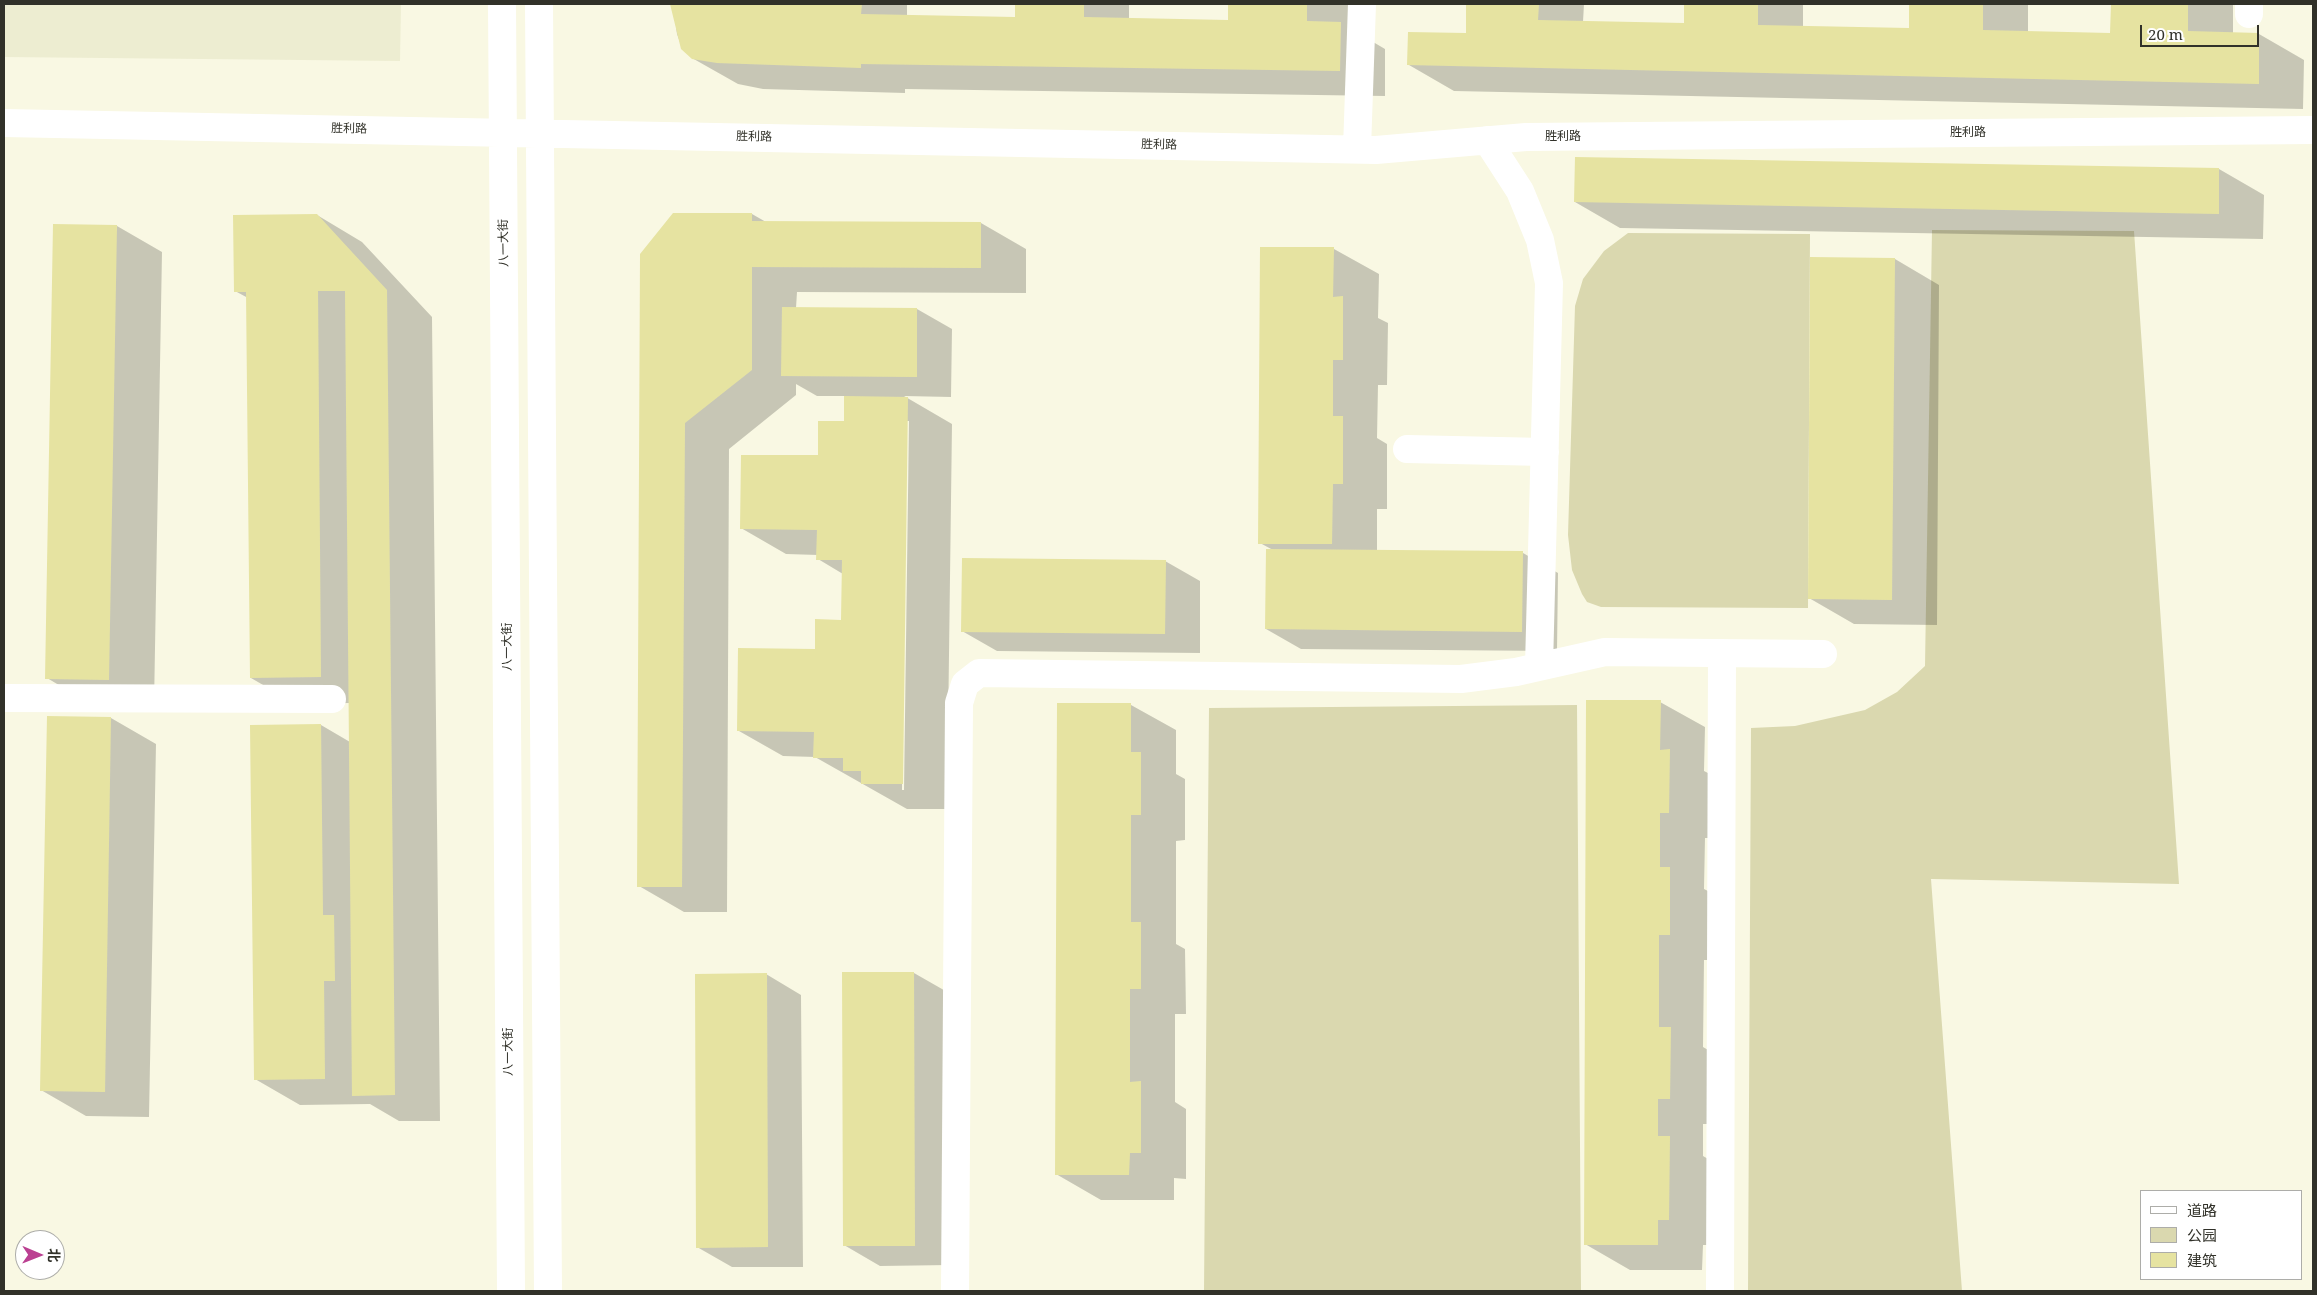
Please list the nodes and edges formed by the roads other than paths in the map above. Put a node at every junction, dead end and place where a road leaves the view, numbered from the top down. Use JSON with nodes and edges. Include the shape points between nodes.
{"nodes":[{"id":1,"x":502,"y":4,"type":"edge"},
{"id":2,"x":539,"y":4,"type":"edge"},
{"id":3,"x":1362,"y":4,"type":"edge"},
{"id":4,"x":4,"y":123,"type":"edge"},
{"id":5,"x":2313,"y":130,"type":"edge"},
{"id":6,"x":503,"y":132,"type":"junction"},
{"id":7,"x":540,"y":132,"type":"junction"},
{"id":8,"x":1487,"y":140,"type":"junction"},
{"id":9,"x":1357,"y":149,"type":"junction"},
{"id":10,"x":1407,"y":449,"type":"dead end"},
{"id":11,"x":1545,"y":452,"type":"junction"},
{"id":12,"x":1722,"y":653,"type":"junction"},
{"id":13,"x":1823,"y":654,"type":"dead end"},
{"id":14,"x":1539,"y":666,"type":"junction"},
{"id":15,"x":4,"y":698,"type":"edge"},
{"id":16,"x":332,"y":699,"type":"dead end"},
{"id":17,"x":511,"y":1291,"type":"edge"},
{"id":18,"x":548,"y":1291,"type":"edge"},
{"id":19,"x":955,"y":1291,"type":"edge"},
{"id":20,"x":1720,"y":1291,"type":"edge"}],
"edges":[{"from":1,"to":6,"type":"street","name":"八一大街"},
{"from":2,"to":7,"type":"street"},
{"from":3,"to":9,"type":"street"},
{"from":4,"to":6,"type":"street","name":"胜利路"},
{"from":5,"to":8,"type":"street","name":"胜利路"},
{"from":6,"to":7,"type":"street","name":"胜利路"},
{"from":6,"to":17,"type":"street","name":"八一大街"},
{"from":7,"to":9,"type":"street","name":"胜利路"},
{"from":7,"to":18,"type":"street"},
{"from":8,"to":9,"type":"street","name":"胜利路"},
{"from":8,"to":11,"type":"street","via":[[1520,191],[1540,240],[1549,283]]},
{"from":10,"to":11,"type":"street"},
{"from":11,"to":14,"type":"street"},
{"from":12,"to":13,"type":"street"},
{"from":12,"to":14,"type":"street","via":[[1605,652]]},
{"from":12,"to":20,"type":"street"},
{"from":14,"to":19,"type":"street","via":[[1479,679],[979,673],[965,684],[959,703]]},
{"from":15,"to":16,"type":"street"}]}
